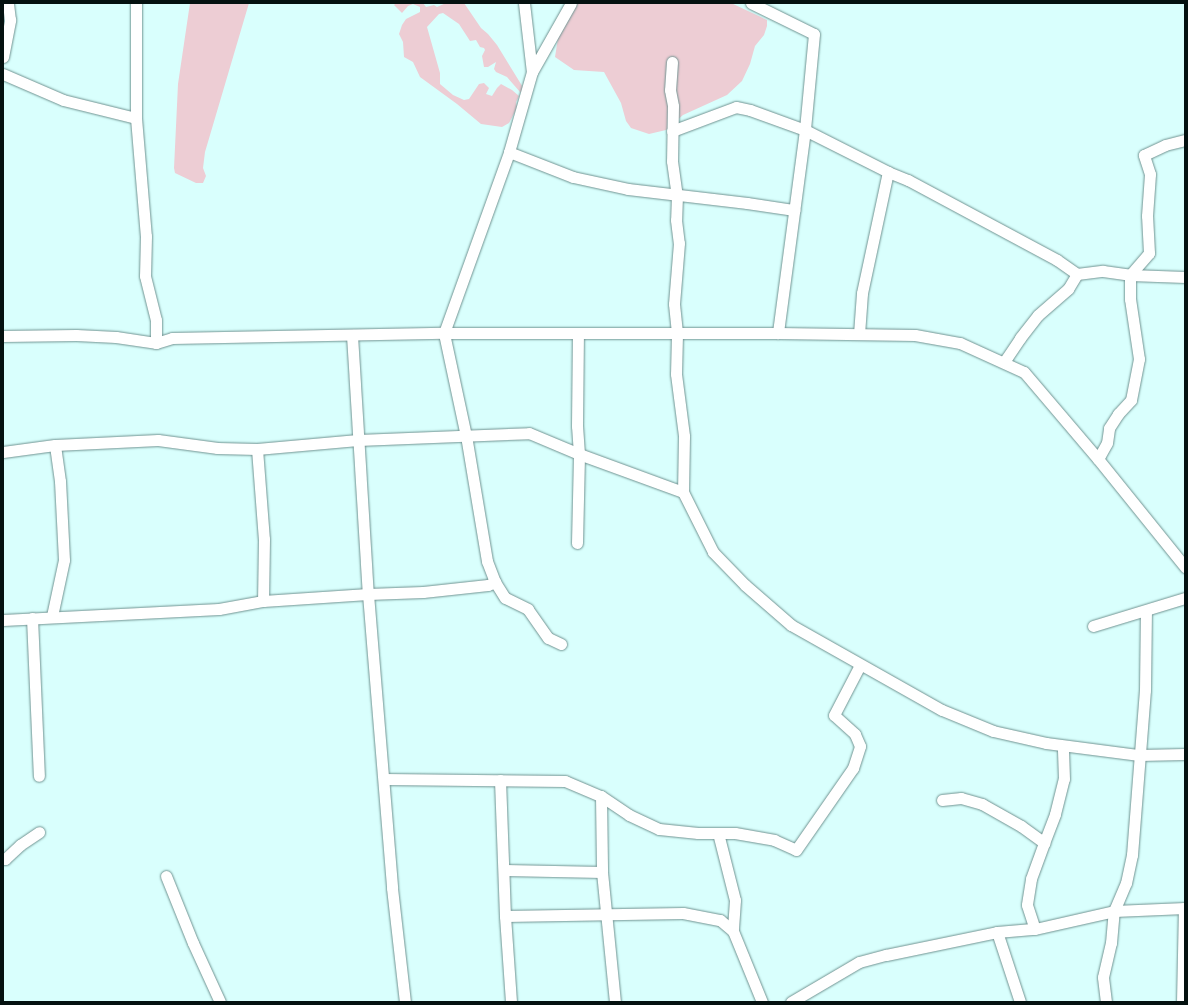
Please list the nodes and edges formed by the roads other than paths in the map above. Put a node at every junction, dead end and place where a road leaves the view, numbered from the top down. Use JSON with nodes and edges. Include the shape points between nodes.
{"nodes":[{"id":1,"x":8,"y":3,"type":"edge"},
{"id":2,"x":136,"y":3,"type":"edge"},
{"id":3,"x":524,"y":3,"type":"edge"},
{"id":4,"x":571,"y":3,"type":"edge"},
{"id":5,"x":751,"y":3,"type":"edge"},
{"id":6,"x":3,"y":57,"type":"edge"},
{"id":7,"x":672,"y":62,"type":"dead end"},
{"id":8,"x":532,"y":72,"type":"junction"},
{"id":9,"x":3,"y":74,"type":"edge"},
{"id":10,"x":136,"y":118,"type":"junction"},
{"id":11,"x":672,"y":130,"type":"junction"},
{"id":12,"x":805,"y":130,"type":"junction"},
{"id":13,"x":1185,"y":140,"type":"edge"},
{"id":14,"x":509,"y":152,"type":"junction"},
{"id":15,"x":888,"y":172,"type":"junction"},
{"id":16,"x":677,"y":195,"type":"junction"},
{"id":17,"x":794,"y":210,"type":"junction"},
{"id":18,"x":1077,"y":274,"type":"junction"},
{"id":19,"x":1130,"y":275,"type":"junction"},
{"id":20,"x":1185,"y":277,"type":"edge"},
{"id":21,"x":444,"y":333,"type":"junction"},
{"id":22,"x":578,"y":333,"type":"junction"},
{"id":23,"x":778,"y":333,"type":"junction"},
{"id":24,"x":677,"y":334,"type":"junction"},
{"id":25,"x":859,"y":334,"type":"junction"},
{"id":26,"x":352,"y":335,"type":"junction"},
{"id":27,"x":3,"y":336,"type":"edge"},
{"id":28,"x":156,"y":343,"type":"junction"},
{"id":29,"x":1004,"y":362,"type":"junction"},
{"id":30,"x":466,"y":436,"type":"junction"},
{"id":31,"x":358,"y":440,"type":"junction"},
{"id":32,"x":55,"y":446,"type":"junction"},
{"id":33,"x":257,"y":449,"type":"junction"},
{"id":34,"x":3,"y":452,"type":"edge"},
{"id":35,"x":580,"y":454,"type":"junction"},
{"id":36,"x":1098,"y":459,"type":"junction"},
{"id":37,"x":683,"y":492,"type":"junction"},
{"id":38,"x":577,"y":543,"type":"dead end"},
{"id":39,"x":1185,"y":567,"type":"edge"},
{"id":40,"x":495,"y":582,"type":"junction"},
{"id":41,"x":368,"y":594,"type":"junction"},
{"id":42,"x":1185,"y":598,"type":"edge"},
{"id":43,"x":264,"y":601,"type":"junction"},
{"id":44,"x":1146,"y":611,"type":"junction"},
{"id":45,"x":52,"y":616,"type":"junction"},
{"id":46,"x":32,"y":618,"type":"junction"},
{"id":47,"x":3,"y":620,"type":"edge"},
{"id":48,"x":1093,"y":626,"type":"dead end"},
{"id":49,"x":561,"y":644,"type":"dead end"},
{"id":50,"x":860,"y":665,"type":"junction"},
{"id":51,"x":1063,"y":746,"type":"junction"},
{"id":52,"x":1185,"y":754,"type":"edge"},
{"id":53,"x":1139,"y":755,"type":"junction"},
{"id":54,"x":39,"y":776,"type":"dead end"},
{"id":55,"x":384,"y":779,"type":"junction"},
{"id":56,"x":500,"y":780,"type":"junction"},
{"id":57,"x":601,"y":796,"type":"junction"},
{"id":58,"x":942,"y":800,"type":"dead end"},
{"id":59,"x":39,"y":832,"type":"dead end"},
{"id":60,"x":718,"y":833,"type":"junction"},
{"id":61,"x":1044,"y":843,"type":"junction"},
{"id":62,"x":3,"y":859,"type":"edge"},
{"id":63,"x":505,"y":870,"type":"junction"},
{"id":64,"x":602,"y":872,"type":"junction"},
{"id":65,"x":166,"y":876,"type":"dead end"},
{"id":66,"x":1184,"y":908,"type":"edge"},
{"id":67,"x":1114,"y":911,"type":"junction"},
{"id":68,"x":607,"y":913,"type":"junction"},
{"id":69,"x":505,"y":916,"type":"junction"},
{"id":70,"x":1035,"y":929,"type":"junction"},
{"id":71,"x":733,"y":931,"type":"junction"},
{"id":72,"x":997,"y":932,"type":"junction"},
{"id":73,"x":220,"y":1002,"type":"edge"},
{"id":74,"x":405,"y":1002,"type":"edge"},
{"id":75,"x":511,"y":1002,"type":"edge"},
{"id":76,"x":615,"y":1002,"type":"edge"},
{"id":77,"x":762,"y":1002,"type":"edge"},
{"id":78,"x":791,"y":1002,"type":"edge"},
{"id":79,"x":1020,"y":1002,"type":"edge"},
{"id":80,"x":1106,"y":1002,"type":"edge"},
{"id":81,"x":1182,"y":1002,"type":"edge"}],
"edges":[{"from":1,"to":6,"type":"street","via":[[10,20]]},
{"from":2,"to":10,"type":"street"},
{"from":3,"to":8,"type":"street"},
{"from":4,"to":8,"type":"street"},
{"from":5,"to":12,"type":"street","via":[[814,34]]},
{"from":7,"to":11,"type":"street"},
{"from":8,"to":14,"type":"street"},
{"from":9,"to":10,"type":"street","via":[[63,100]]},
{"from":10,"to":28,"type":"street","via":[[146,236],[144,276],[156,320]]},
{"from":11,"to":12,"type":"street","via":[[736,107]]},
{"from":11,"to":16,"type":"street","via":[[672,161]]},
{"from":12,"to":15,"type":"street"},
{"from":12,"to":17,"type":"street"},
{"from":13,"to":19,"type":"street","via":[[1165,145],[1144,155],[1150,174],[1147,216],[1149,253]]},
{"from":14,"to":16,"type":"street","via":[[573,177],[628,189]]},
{"from":14,"to":21,"type":"street"},
{"from":15,"to":18,"type":"street","via":[[964,209],[1057,260]]},
{"from":15,"to":25,"type":"street","via":[[862,293]]},
{"from":16,"to":17,"type":"street"},
{"from":16,"to":24,"type":"street","via":[[676,220],[679,243],[674,304]]},
{"from":17,"to":23,"type":"street"},
{"from":18,"to":19,"type":"street","via":[[1103,270]]},
{"from":18,"to":29,"type":"street","via":[[1068,289],[1038,315]]},
{"from":19,"to":20,"type":"street"},
{"from":19,"to":36,"type":"street","via":[[1130,299],[1139,359],[1131,400],[1109,428],[1106,443]]},
{"from":21,"to":22,"type":"street"},
{"from":21,"to":26,"type":"street"},
{"from":21,"to":30,"type":"street"},
{"from":22,"to":24,"type":"street"},
{"from":22,"to":35,"type":"street","via":[[577,426]]},
{"from":23,"to":24,"type":"street"},
{"from":23,"to":25,"type":"street"},
{"from":24,"to":37,"type":"street","via":[[676,374],[684,436]]},
{"from":25,"to":29,"type":"street","via":[[916,335],[960,343]]},
{"from":26,"to":28,"type":"street","via":[[172,338]]},
{"from":26,"to":31,"type":"street"},
{"from":27,"to":28,"type":"street","via":[[76,335]]},
{"from":29,"to":36,"type":"street","via":[[1024,372]]},
{"from":30,"to":31,"type":"street"},
{"from":30,"to":35,"type":"street","via":[[529,433]]},
{"from":30,"to":40,"type":"street","via":[[487,561]]},
{"from":31,"to":33,"type":"street"},
{"from":31,"to":41,"type":"street"},
{"from":32,"to":33,"type":"street","via":[[158,440],[217,448]]},
{"from":32,"to":34,"type":"street"},
{"from":32,"to":45,"type":"street","via":[[60,481],[64,560]]},
{"from":33,"to":43,"type":"street","via":[[264,539]]},
{"from":35,"to":37,"type":"street"},
{"from":35,"to":38,"type":"street"},
{"from":36,"to":39,"type":"street"},
{"from":37,"to":50,"type":"street","via":[[712,552],[745,585],[792,625]]},
{"from":40,"to":41,"type":"street","via":[[488,585],[423,592]]},
{"from":40,"to":49,"type":"street","via":[[505,598],[528,609],[548,638]]},
{"from":41,"to":43,"type":"street"},
{"from":41,"to":55,"type":"street"},
{"from":42,"to":44,"type":"street"},
{"from":43,"to":45,"type":"street","via":[[219,609]]},
{"from":44,"to":48,"type":"street"},
{"from":44,"to":53,"type":"street"},
{"from":45,"to":46,"type":"street"},
{"from":46,"to":47,"type":"street"},
{"from":46,"to":54,"type":"street"},
{"from":50,"to":51,"type":"street","via":[[942,710],[993,731]]},
{"from":50,"to":60,"type":"street","via":[[834,715],[855,734],[860,746],[853,768],[796,850],[774,840],[735,833]]},
{"from":51,"to":53,"type":"street"},
{"from":51,"to":61,"type":"street","via":[[1064,779]]},
{"from":52,"to":53,"type":"street"},
{"from":53,"to":67,"type":"street","via":[[1132,855],[1126,884]]},
{"from":55,"to":56,"type":"street"},
{"from":55,"to":74,"type":"street","via":[[392,888]]},
{"from":56,"to":57,"type":"street","via":[[565,781]]},
{"from":56,"to":63,"type":"street"},
{"from":57,"to":60,"type":"street","via":[[629,815],[660,829]]},
{"from":57,"to":64,"type":"street"},
{"from":58,"to":61,"type":"street","via":[[961,798],[982,804],[1021,826]]},
{"from":59,"to":62,"type":"street"},
{"from":60,"to":71,"type":"street","via":[[735,900]]},
{"from":61,"to":70,"type":"street","via":[[1031,878],[1026,905]]},
{"from":63,"to":64,"type":"street"},
{"from":63,"to":69,"type":"street"},
{"from":64,"to":68,"type":"street"},
{"from":65,"to":73,"type":"street"},
{"from":66,"to":67,"type":"street"},
{"from":66,"to":81,"type":"street"},
{"from":67,"to":70,"type":"street"},
{"from":67,"to":80,"type":"street","via":[[1111,943],[1103,978]]},
{"from":68,"to":69,"type":"street"},
{"from":68,"to":71,"type":"street","via":[[683,913],[720,920]]},
{"from":68,"to":76,"type":"street"},
{"from":69,"to":75,"type":"street"},
{"from":70,"to":72,"type":"street"},
{"from":71,"to":77,"type":"street"},
{"from":72,"to":78,"type":"street","via":[[859,962]]},
{"from":72,"to":79,"type":"street"}]}
